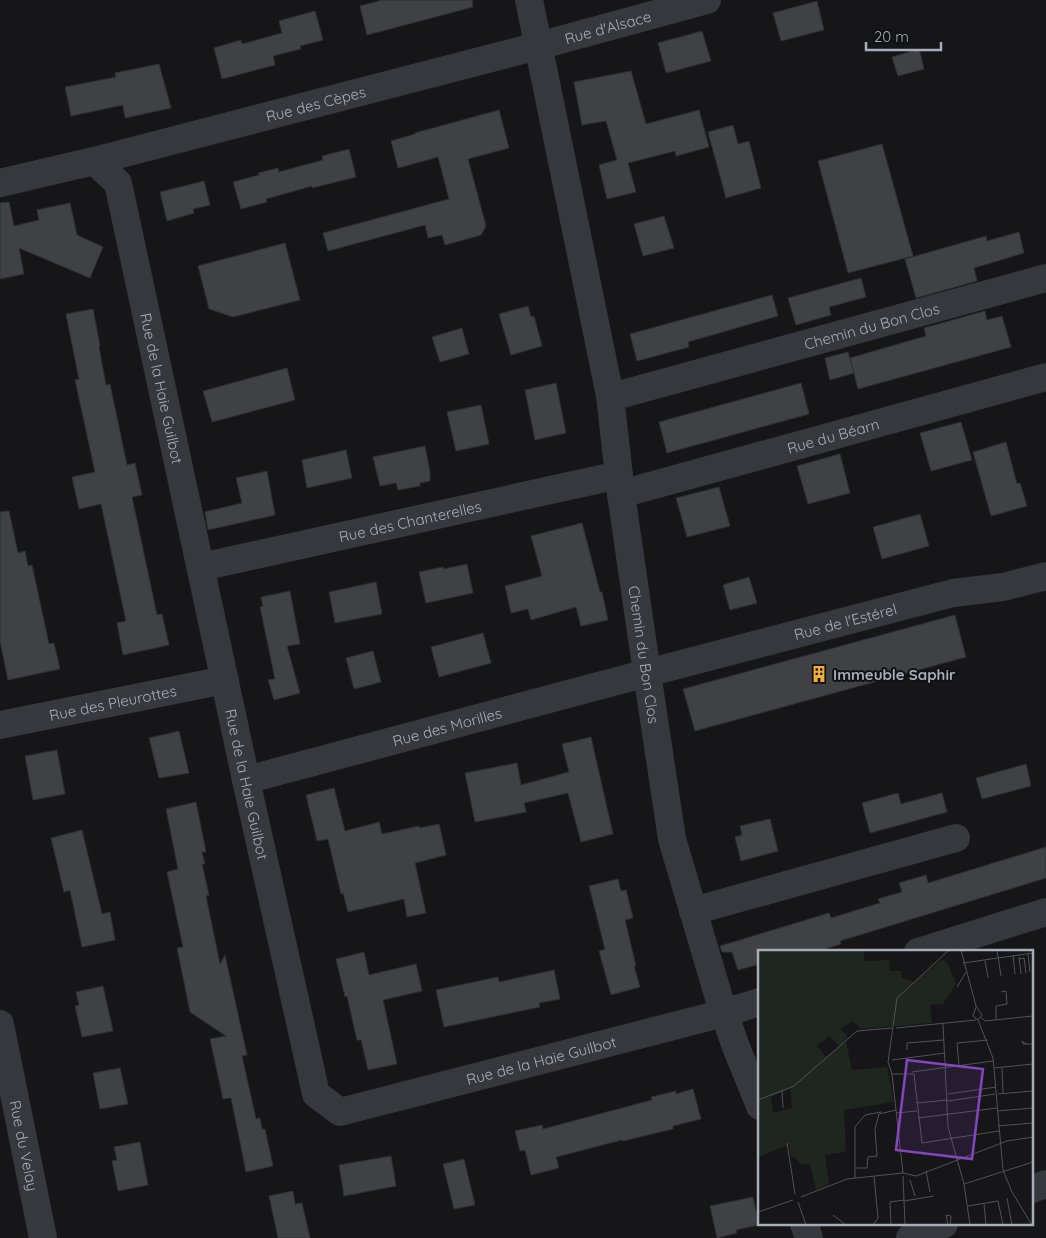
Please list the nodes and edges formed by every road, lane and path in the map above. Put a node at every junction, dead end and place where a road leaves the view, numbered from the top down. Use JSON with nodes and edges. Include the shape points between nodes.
{"nodes":[{"id":1,"x":529,"y":0,"type":"edge"},
{"id":2,"x":707,"y":0,"type":"edge"},
{"id":3,"x":538,"y":46,"type":"junction"},
{"id":4,"x":94,"y":161,"type":"junction"},
{"id":5,"x":0,"y":183,"type":"edge"},
{"id":6,"x":1046,"y":278,"type":"edge"},
{"id":7,"x":1046,"y":377,"type":"edge"},
{"id":8,"x":610,"y":396,"type":"junction"},
{"id":9,"x":620,"y":484,"type":"junction"},
{"id":10,"x":201,"y":567,"type":"junction"},
{"id":11,"x":1046,"y":576,"type":"edge"},
{"id":12,"x":647,"y":673,"type":"junction"},
{"id":13,"x":225,"y":680,"type":"junction"},
{"id":14,"x":0,"y":725,"type":"edge"},
{"id":15,"x":246,"y":780,"type":"junction"},
{"id":16,"x":956,"y":838,"type":"dead end"},
{"id":17,"x":693,"y":911,"type":"junction"},
{"id":18,"x":1046,"y":912,"type":"edge"},
{"id":19,"x":924,"y":950,"type":"edge"},
{"id":20,"x":758,"y":1003,"type":"edge"},
{"id":21,"x":724,"y":1013,"type":"junction"},
{"id":22,"x":0,"y":1024,"type":"edge"},
{"id":23,"x":758,"y":1101,"type":"edge"},
{"id":24,"x":1046,"y":1184,"type":"edge"},
{"id":25,"x":1034,"y":1188,"type":"edge"},
{"id":26,"x":805,"y":1226,"type":"edge"},
{"id":27,"x":939,"y":1226,"type":"edge"},
{"id":28,"x":43,"y":1238,"type":"edge"},
{"id":29,"x":809,"y":1238,"type":"edge"},
{"id":30,"x":910,"y":1238,"type":"edge"}],
"edges":[{"from":1,"to":3,"type":"street","name":"Chemin du Bon Clos"},
{"from":2,"to":3,"type":"street","name":"Rue d'Alsace"},
{"from":3,"to":4,"type":"street","name":"Rue des Cèpes"},
{"from":3,"to":8,"type":"street","name":"Chemin du Bon Clos"},
{"from":4,"to":5,"type":"street"},
{"from":4,"to":10,"type":"street","name":"Rue de la Haie Guilbot","via":[[118,183]]},
{"from":6,"to":8,"type":"street","name":"Chemin du Bon Clos"},
{"from":7,"to":9,"type":"street","name":"Rue du Béarn"},
{"from":8,"to":9,"type":"street","name":"Chemin du Bon Clos"},
{"from":9,"to":10,"type":"street","name":"Rue des Chanterelles"},
{"from":9,"to":12,"type":"street","name":"Chemin du Bon Clos"},
{"from":10,"to":13,"type":"street","name":"Rue de la Haie Guilbot"},
{"from":11,"to":12,"type":"street","name":"Rue de l'Estérel","via":[[1003,587],[953,593]]},
{"from":12,"to":15,"type":"street","name":"Rue des Morilles"},
{"from":12,"to":17,"type":"street","name":"Chemin du Bon Clos","via":[[672,839]]},
{"from":13,"to":14,"type":"street","name":"Rue des Pleurottes"},
{"from":13,"to":15,"type":"street","name":"Rue de la Haie Guilbot"},
{"from":15,"to":21,"type":"street","name":"Rue de la Haie Guilbot","via":[[316,1094],[340,1112]]},
{"from":16,"to":17,"type":"street"},
{"from":17,"to":21,"type":"street","name":"Chemin du Bon Clos"},
{"from":18,"to":19,"type":"street"},
{"from":20,"to":21,"type":"street"},
{"from":21,"to":23,"type":"street","name":"Chemin du Bon Clos"},
{"from":22,"to":28,"type":"street","name":"Rue du Velay"},
{"from":24,"to":25,"type":"street"},
{"from":26,"to":29,"type":"street"},
{"from":27,"to":30,"type":"street"}]}
